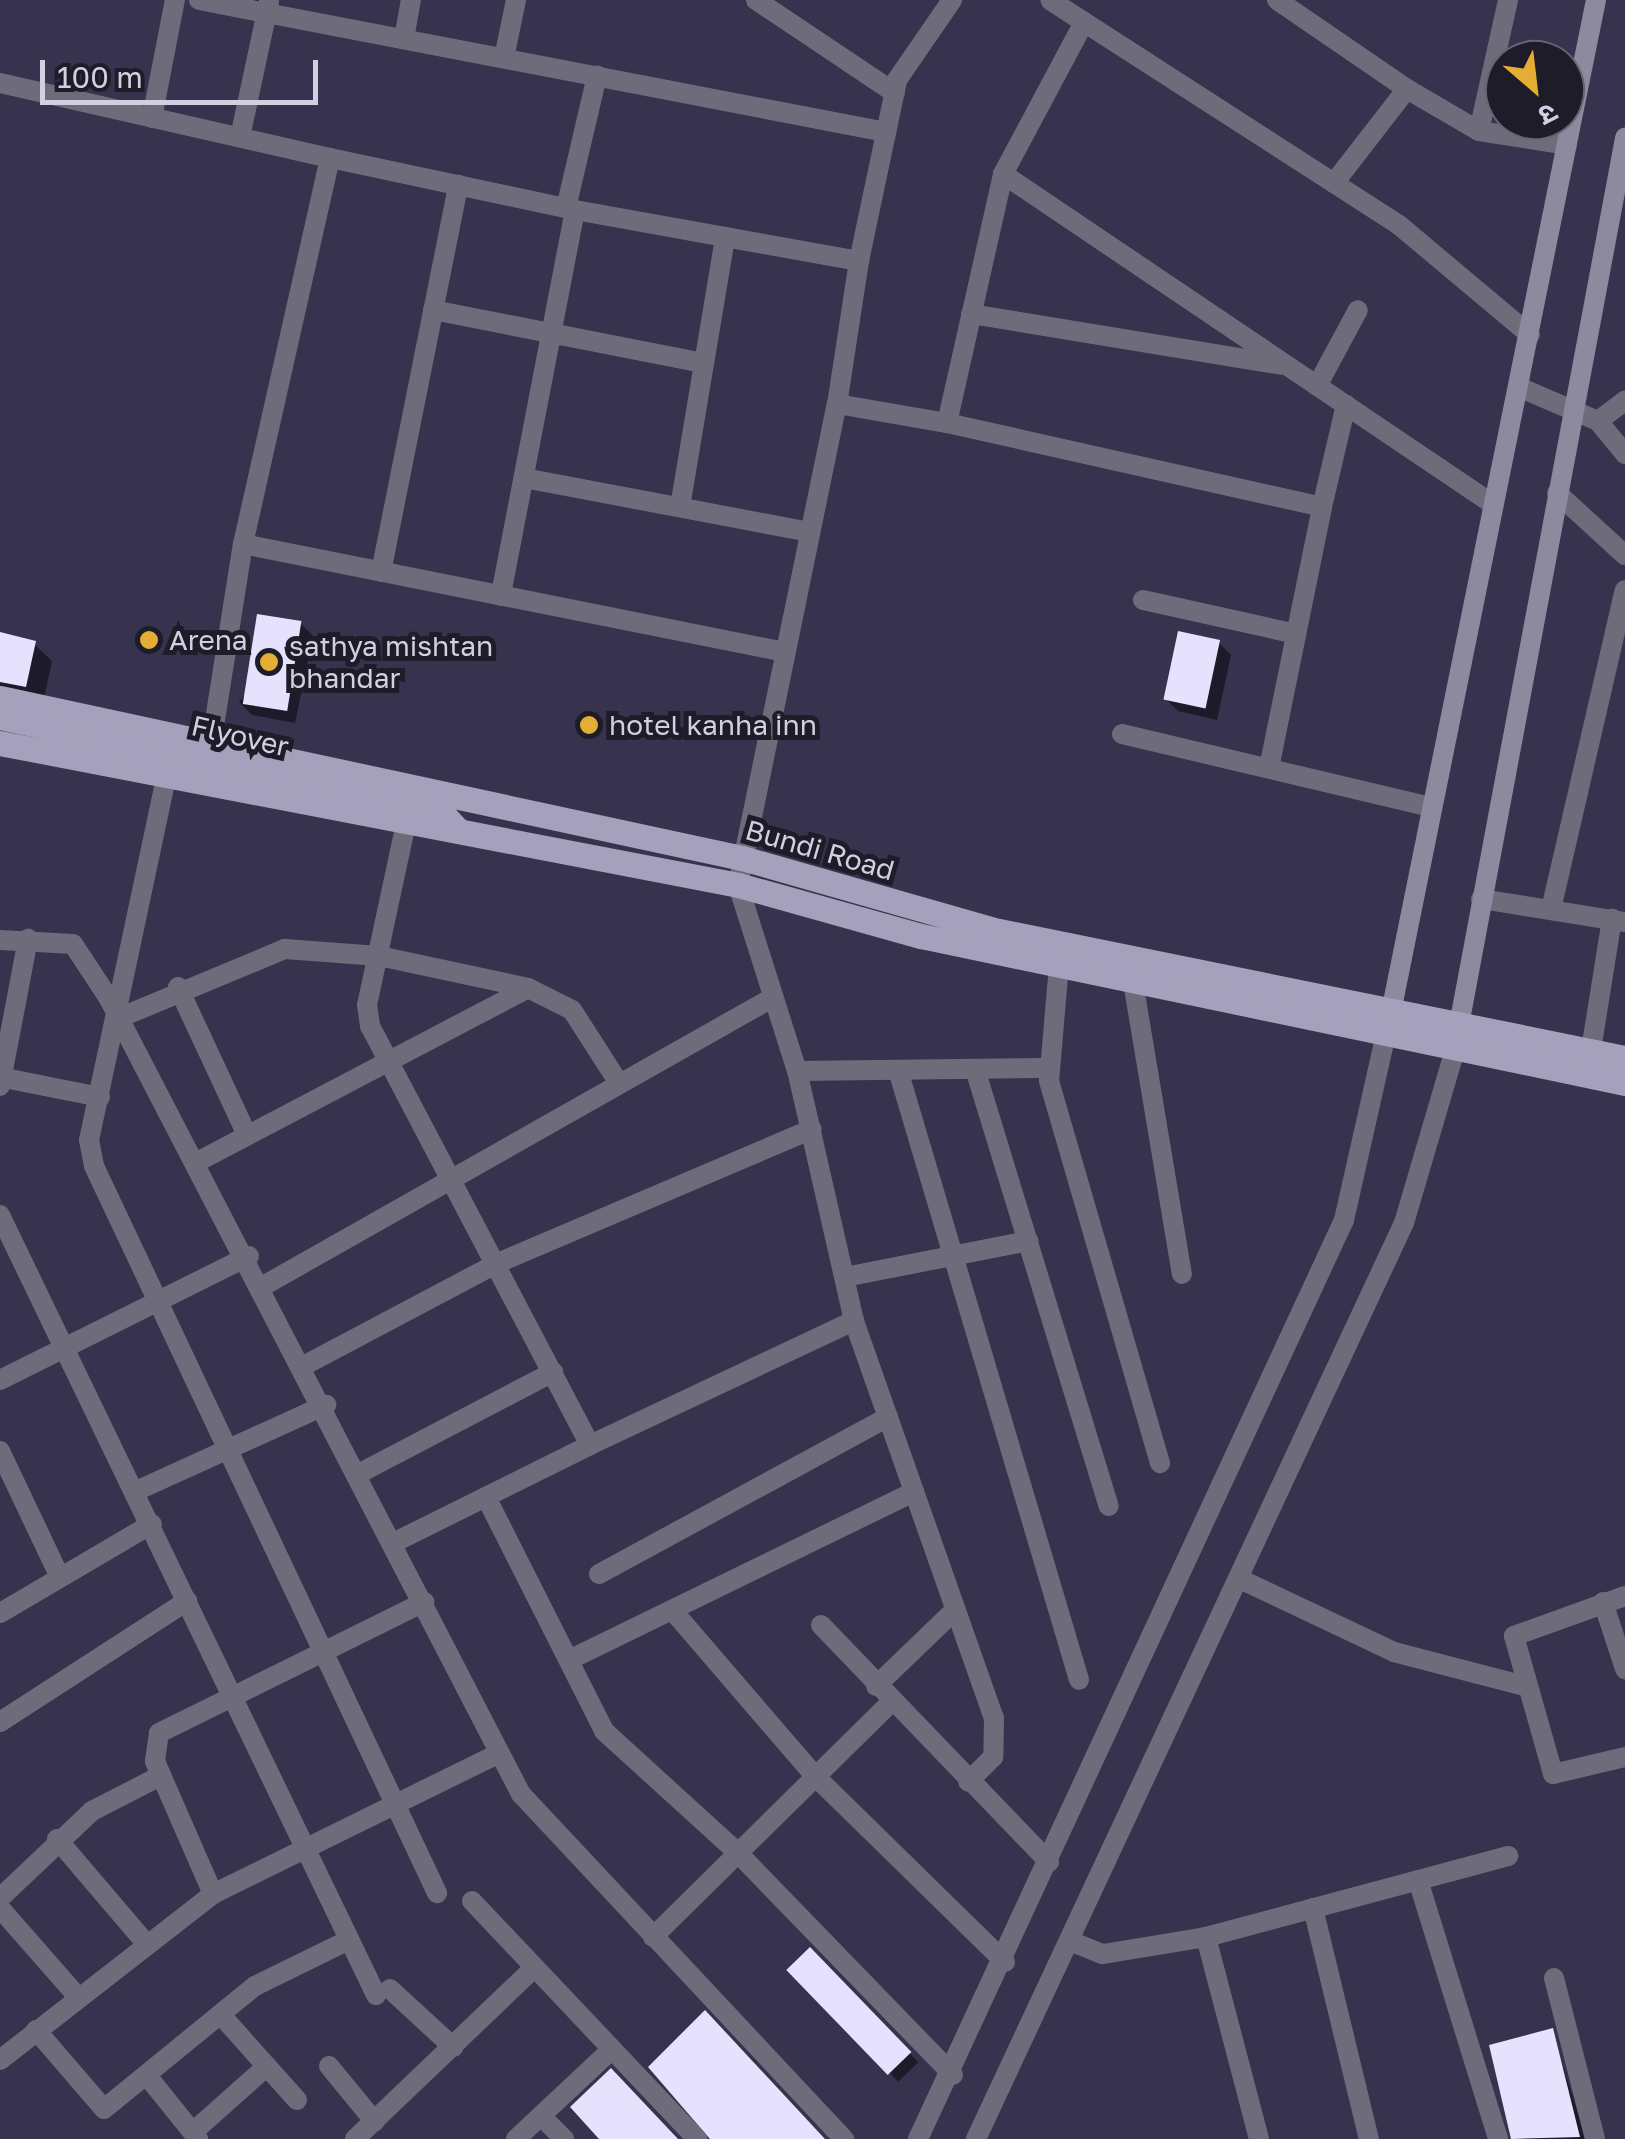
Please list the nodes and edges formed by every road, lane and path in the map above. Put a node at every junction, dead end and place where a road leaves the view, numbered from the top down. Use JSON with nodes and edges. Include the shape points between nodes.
{"nodes":[{"id":1,"x":175,"y":0,"type":"edge"},
{"id":2,"x":199,"y":0,"type":"edge"},
{"id":3,"x":411,"y":0,"type":"edge"},
{"id":4,"x":516,"y":0,"type":"edge"},
{"id":5,"x":756,"y":0,"type":"edge"},
{"id":6,"x":952,"y":0,"type":"edge"},
{"id":7,"x":1050,"y":0,"type":"edge"},
{"id":8,"x":1278,"y":0,"type":"edge"},
{"id":9,"x":1508,"y":0,"type":"edge"},
{"id":10,"x":1596,"y":0,"type":"edge"},
{"id":11,"x":268,"y":6,"type":"edge"},
{"id":12,"x":1084,"y":22,"type":"junction"},
{"id":13,"x":404,"y":39,"type":"junction"},
{"id":14,"x":504,"y":58,"type":"junction"},
{"id":15,"x":597,"y":76,"type":"junction"},
{"id":16,"x":0,"y":83,"type":"edge"},
{"id":17,"x":1407,"y":88,"type":"junction"},
{"id":18,"x":895,"y":93,"type":"junction"},
{"id":19,"x":152,"y":118,"type":"junction"},
{"id":20,"x":1480,"y":131,"type":"junction"},
{"id":21,"x":886,"y":132,"type":"junction"},
{"id":22,"x":240,"y":138,"type":"junction"},
{"id":23,"x":1625,"y":138,"type":"edge"},
{"id":24,"x":1567,"y":145,"type":"junction"},
{"id":25,"x":330,"y":158,"type":"junction"},
{"id":26,"x":1002,"y":174,"type":"junction"},
{"id":27,"x":1334,"y":183,"type":"junction"},
{"id":28,"x":458,"y":185,"type":"junction"},
{"id":29,"x":570,"y":209,"type":"junction"},
{"id":30,"x":725,"y":237,"type":"junction"},
{"id":31,"x":859,"y":261,"type":"junction"},
{"id":32,"x":433,"y":310,"type":"junction"},
{"id":33,"x":1358,"y":310,"type":"dead end"},
{"id":34,"x":971,"y":314,"type":"junction"},
{"id":35,"x":552,"y":330,"type":"junction"},
{"id":36,"x":1530,"y":335,"type":"junction"},
{"id":37,"x":704,"y":363,"type":"junction"},
{"id":38,"x":1288,"y":366,"type":"junction"},
{"id":39,"x":1317,"y":386,"type":"junction"},
{"id":40,"x":1521,"y":388,"type":"junction"},
{"id":41,"x":1625,"y":400,"type":"edge"},
{"id":42,"x":837,"y":404,"type":"junction"},
{"id":43,"x":1569,"y":405,"type":"junction"},
{"id":44,"x":1346,"y":406,"type":"junction"},
{"id":45,"x":1598,"y":420,"type":"junction"},
{"id":46,"x":947,"y":423,"type":"junction"},
{"id":47,"x":1625,"y":454,"type":"edge"},
{"id":48,"x":524,"y":478,"type":"junction"},
{"id":49,"x":1557,"y":492,"type":"junction"},
{"id":50,"x":1488,"y":502,"type":"junction"},
{"id":51,"x":1322,"y":507,"type":"junction"},
{"id":52,"x":680,"y":508,"type":"junction"},
{"id":53,"x":810,"y":532,"type":"junction"},
{"id":54,"x":243,"y":544,"type":"junction"},
{"id":55,"x":1625,"y":555,"type":"edge"},
{"id":56,"x":381,"y":572,"type":"junction"},
{"id":57,"x":1625,"y":590,"type":"edge"},
{"id":58,"x":501,"y":596,"type":"junction"},
{"id":59,"x":1143,"y":600,"type":"dead end"},
{"id":60,"x":1296,"y":634,"type":"junction"},
{"id":61,"x":785,"y":652,"type":"junction"},
{"id":62,"x":0,"y":698,"type":"edge"},
{"id":63,"x":0,"y":717,"type":"edge"},
{"id":64,"x":1122,"y":734,"type":"dead end"},
{"id":65,"x":212,"y":739,"type":"junction"},
{"id":66,"x":0,"y":743,"type":"edge"},
{"id":67,"x":1269,"y":768,"type":"junction"},
{"id":68,"x":166,"y":778,"type":"junction"},
{"id":69,"x":1427,"y":806,"type":"junction"},
{"id":70,"x":404,"y":815,"type":"junction"},
{"id":71,"x":742,"y":858,"type":"junction"},
{"id":72,"x":738,"y":885,"type":"junction"},
{"id":73,"x":1481,"y":899,"type":"junction"},
{"id":74,"x":1552,"y":904,"type":"junction"},
{"id":75,"x":1618,"y":920,"type":"edge"},
{"id":76,"x":0,"y":940,"type":"edge"},
{"id":77,"x":28,"y":940,"type":"junction"},
{"id":78,"x":379,"y":956,"type":"junction"},
{"id":79,"x":1059,"y":965,"type":"junction"},
{"id":80,"x":1134,"y":982,"type":"junction"},
{"id":81,"x":178,"y":986,"type":"junction"},
{"id":82,"x":528,"y":988,"type":"junction"},
{"id":83,"x":770,"y":1000,"type":"junction"},
{"id":84,"x":1392,"y":1012,"type":"junction"},
{"id":85,"x":119,"y":1018,"type":"junction"},
{"id":86,"x":1457,"y":1037,"type":"junction"},
{"id":87,"x":1384,"y":1038,"type":"junction"},
{"id":88,"x":1591,"y":1050,"type":"junction"},
{"id":89,"x":1625,"y":1058,"type":"edge"},
{"id":90,"x":391,"y":1063,"type":"junction"},
{"id":91,"x":1048,"y":1068,"type":"junction"},
{"id":92,"x":976,"y":1069,"type":"junction"},
{"id":93,"x":898,"y":1070,"type":"junction"},
{"id":94,"x":797,"y":1071,"type":"junction"},
{"id":95,"x":0,"y":1080,"type":"edge"},
{"id":96,"x":617,"y":1080,"type":"junction"},
{"id":97,"x":1625,"y":1082,"type":"edge"},
{"id":98,"x":100,"y":1096,"type":"junction"},
{"id":99,"x":812,"y":1129,"type":"junction"},
{"id":100,"x":247,"y":1136,"type":"junction"},
{"id":101,"x":197,"y":1162,"type":"junction"},
{"id":102,"x":456,"y":1184,"type":"junction"},
{"id":103,"x":0,"y":1215,"type":"edge"},
{"id":104,"x":1028,"y":1241,"type":"junction"},
{"id":105,"x":249,"y":1256,"type":"junction"},
{"id":106,"x":954,"y":1257,"type":"junction"},
{"id":107,"x":498,"y":1263,"type":"junction"},
{"id":108,"x":1182,"y":1274,"type":"dead end"},
{"id":109,"x":844,"y":1277,"type":"junction"},
{"id":110,"x":263,"y":1286,"type":"junction"},
{"id":111,"x":156,"y":1301,"type":"junction"},
{"id":112,"x":854,"y":1321,"type":"junction"},
{"id":113,"x":64,"y":1342,"type":"junction"},
{"id":114,"x":305,"y":1364,"type":"junction"},
{"id":115,"x":553,"y":1372,"type":"junction"},
{"id":116,"x":0,"y":1380,"type":"edge"},
{"id":117,"x":326,"y":1405,"type":"junction"},
{"id":118,"x":888,"y":1417,"type":"junction"},
{"id":119,"x":590,"y":1445,"type":"junction"},
{"id":120,"x":227,"y":1450,"type":"junction"},
{"id":121,"x":0,"y":1452,"type":"edge"},
{"id":122,"x":1160,"y":1462,"type":"dead end"},
{"id":123,"x":360,"y":1473,"type":"junction"},
{"id":124,"x":136,"y":1491,"type":"junction"},
{"id":125,"x":914,"y":1492,"type":"junction"},
{"id":126,"x":486,"y":1497,"type":"junction"},
{"id":127,"x":1109,"y":1506,"type":"dead end"},
{"id":128,"x":152,"y":1524,"type":"junction"},
{"id":129,"x":394,"y":1542,"type":"junction"},
{"id":130,"x":599,"y":1574,"type":"dead end"},
{"id":131,"x":59,"y":1576,"type":"junction"},
{"id":132,"x":1244,"y":1580,"type":"junction"},
{"id":133,"x":1625,"y":1596,"type":"edge"},
{"id":134,"x":187,"y":1601,"type":"junction"},
{"id":135,"x":424,"y":1602,"type":"junction"},
{"id":136,"x":1603,"y":1602,"type":"junction"},
{"id":137,"x":3,"y":1605,"type":"edge"},
{"id":138,"x":955,"y":1610,"type":"junction"},
{"id":139,"x":673,"y":1612,"type":"junction"},
{"id":140,"x":821,"y":1625,"type":"dead end"},
{"id":141,"x":323,"y":1652,"type":"junction"},
{"id":142,"x":569,"y":1660,"type":"junction"},
{"id":143,"x":1625,"y":1669,"type":"edge"},
{"id":144,"x":1079,"y":1680,"type":"dead end"},
{"id":145,"x":1520,"y":1685,"type":"junction"},
{"id":146,"x":876,"y":1686,"type":"junction"},
{"id":147,"x":231,"y":1696,"type":"junction"},
{"id":148,"x":890,"y":1702,"type":"junction"},
{"id":149,"x":0,"y":1722,"type":"edge"},
{"id":150,"x":499,"y":1753,"type":"junction"},
{"id":151,"x":1625,"y":1757,"type":"edge"},
{"id":152,"x":160,"y":1776,"type":"junction"},
{"id":153,"x":816,"y":1776,"type":"junction"},
{"id":154,"x":968,"y":1782,"type":"junction"},
{"id":155,"x":396,"y":1804,"type":"junction"},
{"id":156,"x":57,"y":1839,"type":"junction"},
{"id":157,"x":303,"y":1849,"type":"junction"},
{"id":158,"x":738,"y":1853,"type":"junction"},
{"id":159,"x":1508,"y":1856,"type":"dead end"},
{"id":160,"x":1050,"y":1862,"type":"junction"},
{"id":161,"x":1418,"y":1880,"type":"junction"},
{"id":162,"x":437,"y":1893,"type":"dead end"},
{"id":163,"x":213,"y":1894,"type":"junction"},
{"id":164,"x":0,"y":1898,"type":"edge"},
{"id":165,"x":472,"y":1902,"type":"dead end"},
{"id":166,"x":0,"y":1908,"type":"edge"},
{"id":167,"x":1313,"y":1908,"type":"junction"},
{"id":168,"x":653,"y":1936,"type":"junction"},
{"id":169,"x":1206,"y":1937,"type":"junction"},
{"id":170,"x":348,"y":1940,"type":"junction"},
{"id":171,"x":144,"y":1941,"type":"junction"},
{"id":172,"x":1070,"y":1941,"type":"junction"},
{"id":173,"x":1005,"y":1962,"type":"junction"},
{"id":174,"x":534,"y":1970,"type":"junction"},
{"id":175,"x":1554,"y":1978,"type":"dead end"},
{"id":176,"x":77,"y":1996,"type":"junction"},
{"id":177,"x":222,"y":2015,"type":"junction"},
{"id":178,"x":36,"y":2030,"type":"junction"},
{"id":179,"x":454,"y":2047,"type":"junction"},
{"id":180,"x":611,"y":2050,"type":"junction"},
{"id":181,"x":0,"y":2060,"type":"edge"},
{"id":182,"x":267,"y":2066,"type":"junction"},
{"id":183,"x":329,"y":2066,"type":"dead end"},
{"id":184,"x":954,"y":2075,"type":"junction"},
{"id":185,"x":148,"y":2077,"type":"junction"},
{"id":186,"x":297,"y":2100,"type":"dead end"},
{"id":187,"x":541,"y":2116,"type":"junction"},
{"id":188,"x":375,"y":2122,"type":"junction"},
{"id":189,"x":195,"y":2136,"type":"edge"},
{"id":190,"x":355,"y":2139,"type":"edge"},
{"id":191,"x":516,"y":2139,"type":"edge"},
{"id":192,"x":564,"y":2139,"type":"edge"},
{"id":193,"x":696,"y":2139,"type":"edge"},
{"id":194,"x":844,"y":2139,"type":"edge"},
{"id":195,"x":918,"y":2139,"type":"edge"},
{"id":196,"x":976,"y":2139,"type":"edge"},
{"id":197,"x":1259,"y":2139,"type":"edge"},
{"id":198,"x":1369,"y":2139,"type":"edge"},
{"id":199,"x":1498,"y":2139,"type":"edge"},
{"id":200,"x":1595,"y":2139,"type":"edge"}],
"edges":[{"from":1,"to":19,"type":"street"},
{"from":2,"to":11,"type":"street"},
{"from":3,"to":13,"type":"street"},
{"from":4,"to":14,"type":"street"},
{"from":5,"to":18,"type":"street"},
{"from":6,"to":18,"type":"street"},
{"from":7,"to":12,"type":"street"},
{"from":8,"to":17,"type":"street"},
{"from":9,"to":20,"type":"street"},
{"from":10,"to":24,"type":"street"},
{"from":11,"to":13,"type":"street"},
{"from":11,"to":22,"type":"street"},
{"from":12,"to":26,"type":"street"},
{"from":12,"to":27,"type":"street"},
{"from":13,"to":14,"type":"street"},
{"from":14,"to":15,"type":"street"},
{"from":15,"to":21,"type":"street"},
{"from":15,"to":29,"type":"street"},
{"from":16,"to":19,"type":"street"},
{"from":17,"to":20,"type":"street"},
{"from":17,"to":27,"type":"street"},
{"from":18,"to":21,"type":"street"},
{"from":19,"to":22,"type":"street"},
{"from":20,"to":24,"type":"street"},
{"from":21,"to":31,"type":"street"},
{"from":22,"to":25,"type":"street"},
{"from":23,"to":43,"type":"street"},
{"from":24,"to":36,"type":"street"},
{"from":25,"to":28,"type":"street"},
{"from":25,"to":54,"type":"street"},
{"from":26,"to":34,"type":"street"},
{"from":26,"to":38,"type":"street"},
{"from":27,"to":36,"type":"street"},
{"from":28,"to":29,"type":"street"},
{"from":28,"to":32,"type":"street"},
{"from":29,"to":30,"type":"street"},
{"from":29,"to":35,"type":"street"},
{"from":30,"to":31,"type":"street"},
{"from":30,"to":37,"type":"street"},
{"from":31,"to":42,"type":"street"},
{"from":32,"to":35,"type":"street"},
{"from":32,"to":56,"type":"street"},
{"from":33,"to":39,"type":"street"},
{"from":34,"to":38,"type":"street"},
{"from":34,"to":46,"type":"street"},
{"from":35,"to":37,"type":"street"},
{"from":35,"to":48,"type":"street"},
{"from":36,"to":40,"type":"street"},
{"from":37,"to":52,"type":"street"},
{"from":38,"to":39,"type":"street"},
{"from":39,"to":44,"type":"street"},
{"from":40,"to":43,"type":"street"},
{"from":40,"to":50,"type":"street"},
{"from":41,"to":45,"type":"street"},
{"from":42,"to":46,"type":"street"},
{"from":42,"to":53,"type":"street"},
{"from":43,"to":45,"type":"street"},
{"from":43,"to":49,"type":"street"},
{"from":44,"to":50,"type":"street"},
{"from":44,"to":51,"type":"street"},
{"from":45,"to":47,"type":"street"},
{"from":46,"to":51,"type":"street"},
{"from":48,"to":52,"type":"street"},
{"from":48,"to":58,"type":"street"},
{"from":49,"to":55,"type":"street"},
{"from":49,"to":73,"type":"street"},
{"from":50,"to":69,"type":"street"},
{"from":51,"to":60,"type":"street"},
{"from":52,"to":53,"type":"street"},
{"from":53,"to":61,"type":"street"},
{"from":54,"to":56,"type":"street"},
{"from":54,"to":65,"type":"street"},
{"from":56,"to":58,"type":"street"},
{"from":57,"to":74,"type":"street"},
{"from":58,"to":61,"type":"street"},
{"from":59,"to":60,"type":"street"},
{"from":60,"to":67,"type":"street"},
{"from":61,"to":71,"type":"street"},
{"from":62,"to":65,"type":"main road","name":"Bundi Road"},
{"from":63,"to":70,"type":"main road","name":"Flyover"},
{"from":64,"to":67,"type":"street"},
{"from":65,"to":71,"type":"main road","name":"Bundi Road"},
{"from":66,"to":68,"type":"main road","name":"Bundi Road"},
{"from":67,"to":69,"type":"street"},
{"from":68,"to":70,"type":"main road","name":"Bundi Road"},
{"from":68,"to":85,"type":"street"},
{"from":69,"to":84,"type":"street"},
{"from":70,"to":72,"type":"main road","name":"Bundi Road"},
{"from":70,"to":78,"type":"street"},
{"from":71,"to":72,"type":"street"},
{"from":71,"to":84,"type":"main road","name":"Bundi Road","via":[[999,931]]},
{"from":72,"to":79,"type":"main road","name":"Bundi Road"},
{"from":72,"to":83,"type":"street"},
{"from":73,"to":74,"type":"street"},
{"from":73,"to":86,"type":"street"},
{"from":74,"to":75,"type":"street"},
{"from":75,"to":88,"type":"street"},
{"from":76,"to":77,"type":"street"},
{"from":77,"to":85,"type":"street","via":[[73,944]]},
{"from":77,"to":95,"type":"street"},
{"from":78,"to":81,"type":"street","via":[[285,949]]},
{"from":78,"to":82,"type":"street"},
{"from":78,"to":90,"type":"street","via":[[367,1005]]},
{"from":79,"to":80,"type":"main road","name":"Bundi Road"},
{"from":79,"to":91,"type":"street"},
{"from":80,"to":87,"type":"main road","name":"Bundi Road"},
{"from":80,"to":108,"type":"street"},
{"from":81,"to":85,"type":"street"},
{"from":81,"to":100,"type":"street"},
{"from":82,"to":90,"type":"street"},
{"from":82,"to":96,"type":"street","via":[[588,1026]]},
{"from":83,"to":94,"type":"street"},
{"from":83,"to":96,"type":"street"},
{"from":84,"to":86,"type":"main road","name":"Bundi Road"},
{"from":84,"to":87,"type":"street"},
{"from":85,"to":98,"type":"street"},
{"from":85,"to":101,"type":"street"},
{"from":86,"to":87,"type":"main road","name":"Bundi Road"},
{"from":86,"to":88,"type":"main road","name":"Bundi Road"},
{"from":86,"to":97,"type":"main road","name":"Bundi Road"},
{"from":86,"to":132,"type":"street","via":[[1404,1223]]},
{"from":87,"to":160,"type":"street","via":[[1344,1220]]},
{"from":88,"to":89,"type":"main road","name":"Bundi Road"},
{"from":90,"to":100,"type":"street"},
{"from":90,"to":102,"type":"street"},
{"from":91,"to":92,"type":"street"},
{"from":91,"to":122,"type":"street","via":[[1062,1145]]},
{"from":92,"to":93,"type":"street"},
{"from":92,"to":104,"type":"street"},
{"from":93,"to":94,"type":"street"},
{"from":93,"to":106,"type":"street"},
{"from":94,"to":99,"type":"street"},
{"from":95,"to":98,"type":"street"},
{"from":96,"to":102,"type":"street"},
{"from":98,"to":111,"type":"street","via":[[89,1140],[94,1166]]},
{"from":99,"to":107,"type":"street"},
{"from":99,"to":109,"type":"street"},
{"from":100,"to":101,"type":"street"},
{"from":101,"to":105,"type":"street"},
{"from":102,"to":107,"type":"street"},
{"from":102,"to":110,"type":"street"},
{"from":103,"to":113,"type":"street"},
{"from":104,"to":106,"type":"street"},
{"from":104,"to":127,"type":"street"},
{"from":105,"to":110,"type":"street"},
{"from":105,"to":111,"type":"street"},
{"from":106,"to":109,"type":"street"},
{"from":106,"to":144,"type":"street"},
{"from":107,"to":114,"type":"street"},
{"from":107,"to":115,"type":"street"},
{"from":109,"to":112,"type":"street"},
{"from":110,"to":114,"type":"street"},
{"from":111,"to":113,"type":"street"},
{"from":111,"to":120,"type":"street"},
{"from":112,"to":118,"type":"street"},
{"from":112,"to":119,"type":"street"},
{"from":113,"to":116,"type":"street"},
{"from":113,"to":124,"type":"street"},
{"from":114,"to":117,"type":"street"},
{"from":115,"to":119,"type":"street"},
{"from":115,"to":123,"type":"street"},
{"from":117,"to":120,"type":"street"},
{"from":117,"to":123,"type":"street"},
{"from":118,"to":125,"type":"street"},
{"from":118,"to":130,"type":"street"},
{"from":119,"to":126,"type":"street"},
{"from":120,"to":124,"type":"street"},
{"from":120,"to":141,"type":"street"},
{"from":121,"to":131,"type":"street"},
{"from":123,"to":129,"type":"street"},
{"from":124,"to":128,"type":"street"},
{"from":125,"to":138,"type":"street"},
{"from":125,"to":139,"type":"street"},
{"from":126,"to":129,"type":"street"},
{"from":126,"to":142,"type":"street"},
{"from":128,"to":131,"type":"street"},
{"from":128,"to":134,"type":"street"},
{"from":129,"to":135,"type":"street"},
{"from":131,"to":137,"type":"street"},
{"from":132,"to":145,"type":"street","via":[[1394,1652]]},
{"from":132,"to":172,"type":"street"},
{"from":133,"to":136,"type":"street"},
{"from":134,"to":147,"type":"street"},
{"from":134,"to":149,"type":"street"},
{"from":135,"to":141,"type":"street"},
{"from":135,"to":150,"type":"street"},
{"from":136,"to":143,"type":"street"},
{"from":136,"to":145,"type":"street","via":[[1514,1636]]},
{"from":138,"to":146,"type":"street"},
{"from":138,"to":154,"type":"street","via":[[997,1740]]},
{"from":139,"to":142,"type":"street"},
{"from":139,"to":153,"type":"street"},
{"from":140,"to":146,"type":"street"},
{"from":141,"to":147,"type":"street"},
{"from":141,"to":155,"type":"street"},
{"from":142,"to":158,"type":"street","via":[[604,1731]]},
{"from":145,"to":151,"type":"street","via":[[1553,1774]]},
{"from":146,"to":148,"type":"street"},
{"from":147,"to":152,"type":"street","via":[[160,1733],[152,1744]]},
{"from":147,"to":157,"type":"street"},
{"from":148,"to":153,"type":"street"},
{"from":148,"to":154,"type":"street"},
{"from":150,"to":155,"type":"street"},
{"from":150,"to":168,"type":"street","via":[[520,1794]]},
{"from":152,"to":156,"type":"street"},
{"from":152,"to":163,"type":"street"},
{"from":153,"to":158,"type":"street"},
{"from":153,"to":173,"type":"street"},
{"from":154,"to":160,"type":"street"},
{"from":155,"to":157,"type":"street"},
{"from":155,"to":162,"type":"street"},
{"from":156,"to":164,"type":"street"},
{"from":156,"to":171,"type":"street"},
{"from":157,"to":163,"type":"street"},
{"from":157,"to":170,"type":"street"},
{"from":158,"to":168,"type":"street"},
{"from":158,"to":184,"type":"street"},
{"from":159,"to":161,"type":"street"},
{"from":160,"to":173,"type":"street"},
{"from":161,"to":167,"type":"street"},
{"from":161,"to":199,"type":"street"},
{"from":163,"to":171,"type":"street"},
{"from":165,"to":174,"type":"street"},
{"from":166,"to":176,"type":"street"},
{"from":167,"to":169,"type":"street"},
{"from":167,"to":198,"type":"street"},
{"from":168,"to":194,"type":"street"},
{"from":169,"to":172,"type":"street","via":[[1103,1954]]},
{"from":169,"to":197,"type":"street"},
{"from":170,"to":177,"type":"street","via":[[255,1986]]},
{"from":170,"to":179,"type":"street","via":[[383,1992]]},
{"from":171,"to":176,"type":"street"},
{"from":172,"to":196,"type":"street"},
{"from":173,"to":184,"type":"street"},
{"from":174,"to":179,"type":"street"},
{"from":174,"to":180,"type":"street"},
{"from":175,"to":200,"type":"street"},
{"from":176,"to":178,"type":"street"},
{"from":177,"to":182,"type":"street"},
{"from":177,"to":185,"type":"street"},
{"from":178,"to":181,"type":"street"},
{"from":178,"to":185,"type":"street","via":[[93,2104],[113,2105]]},
{"from":179,"to":188,"type":"street"},
{"from":180,"to":187,"type":"street"},
{"from":180,"to":193,"type":"street"},
{"from":182,"to":186,"type":"street"},
{"from":182,"to":189,"type":"street"},
{"from":183,"to":188,"type":"street"},
{"from":184,"to":195,"type":"street"},
{"from":185,"to":189,"type":"street"},
{"from":187,"to":191,"type":"street"},
{"from":187,"to":192,"type":"street"},
{"from":188,"to":190,"type":"street"}]}
